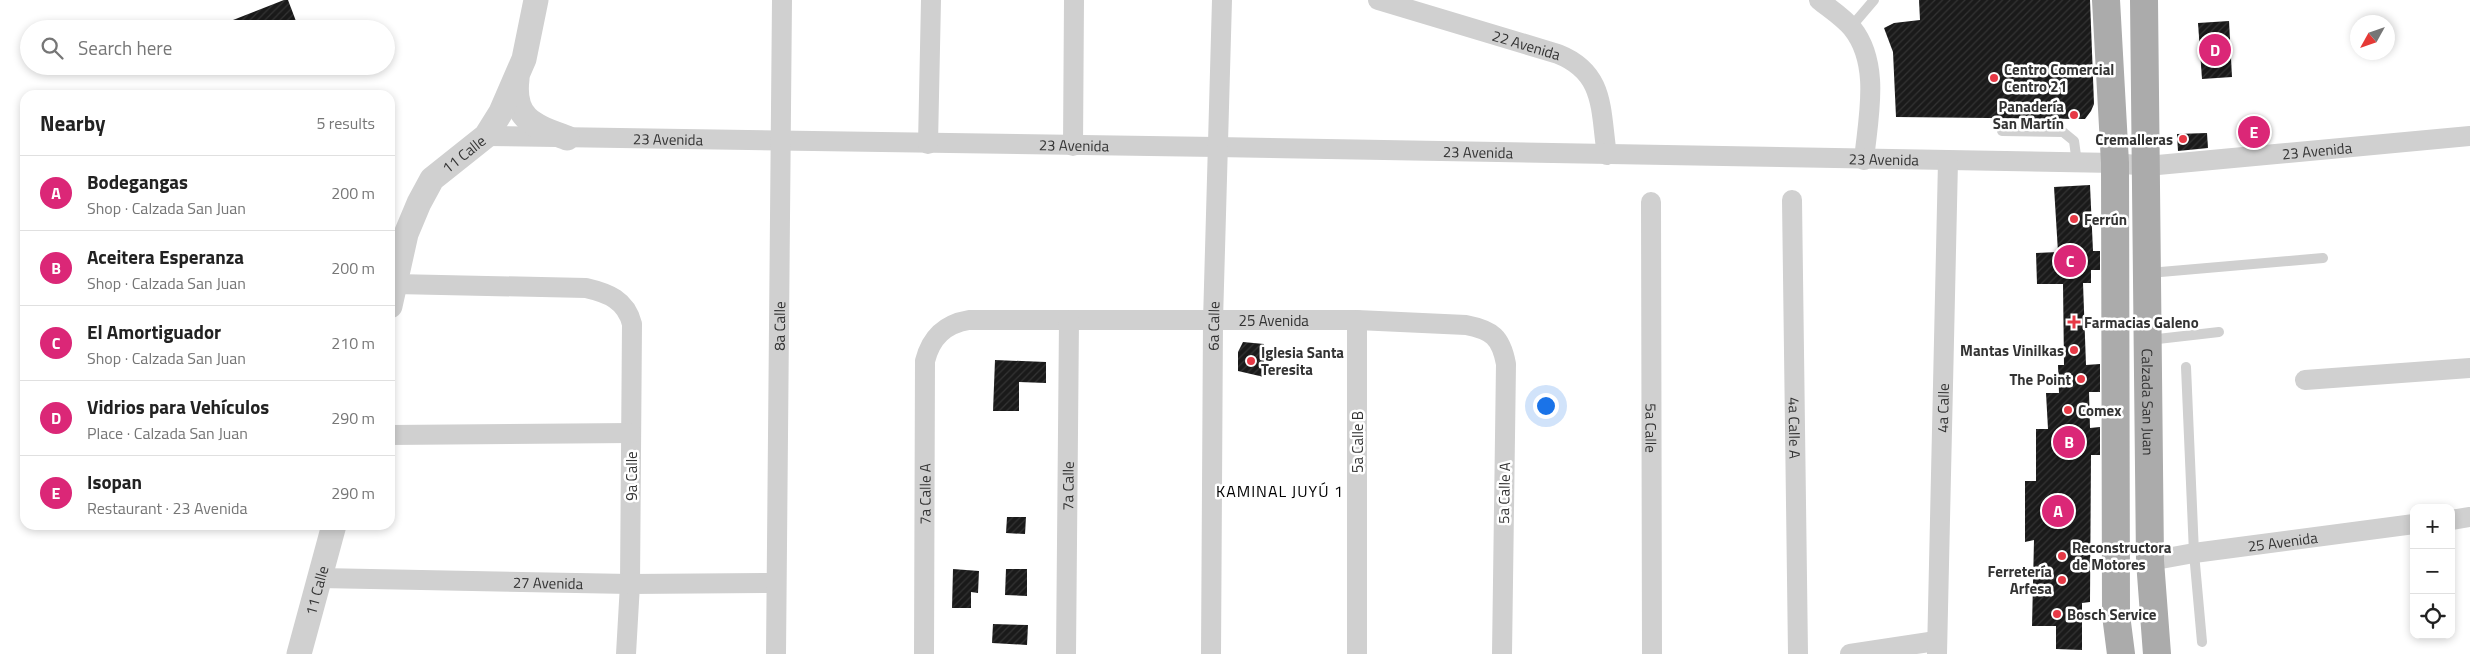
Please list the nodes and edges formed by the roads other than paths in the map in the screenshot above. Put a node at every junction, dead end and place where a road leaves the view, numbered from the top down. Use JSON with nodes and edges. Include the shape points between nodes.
{"nodes":[{"id":1,"x":536,"y":0,"type":"edge"},
{"id":2,"x":782,"y":0,"type":"edge"},
{"id":3,"x":931,"y":0,"type":"edge"},
{"id":4,"x":1074,"y":0,"type":"edge"},
{"id":5,"x":1222,"y":0,"type":"edge"},
{"id":6,"x":1378,"y":0,"type":"edge"},
{"id":7,"x":1819,"y":0,"type":"edge"},
{"id":8,"x":1874,"y":0,"type":"edge"},
{"id":9,"x":2106,"y":0,"type":"edge"},
{"id":10,"x":2144,"y":0,"type":"edge"},
{"id":11,"x":1852,"y":27,"type":"junction"},
{"id":12,"x":517,"y":80,"type":"junction"},
{"id":13,"x":2002,"y":131,"type":"dead end"},
{"id":14,"x":486,"y":136,"type":"junction"},
{"id":15,"x":2470,"y":136,"type":"edge"},
{"id":16,"x":567,"y":138,"type":"junction"},
{"id":17,"x":782,"y":141,"type":"junction"},
{"id":18,"x":928,"y":144,"type":"junction"},
{"id":19,"x":1073,"y":146,"type":"junction"},
{"id":20,"x":1216,"y":147,"type":"junction"},
{"id":21,"x":1607,"y":156,"type":"junction"},
{"id":22,"x":1864,"y":160,"type":"junction"},
{"id":23,"x":1948,"y":161,"type":"junction"},
{"id":24,"x":2077,"y":163,"type":"junction"},
{"id":25,"x":2114,"y":164,"type":"junction"},
{"id":26,"x":2147,"y":166,"type":"junction"},
{"id":27,"x":1792,"y":200,"type":"dead end"},
{"id":28,"x":1651,"y":202,"type":"dead end"},
{"id":29,"x":2323,"y":258,"type":"dead end"},
{"id":30,"x":2148,"y":273,"type":"junction"},
{"id":31,"x":395,"y":286,"type":"edge"},
{"id":32,"x":395,"y":295,"type":"edge"},
{"id":33,"x":1069,"y":320,"type":"junction"},
{"id":34,"x":1357,"y":320,"type":"junction"},
{"id":35,"x":1213,"y":322,"type":"junction"},
{"id":36,"x":2219,"y":332,"type":"dead end"},
{"id":37,"x":935,"y":336,"type":"joint"},
{"id":38,"x":1495,"y":336,"type":"joint"},
{"id":39,"x":2149,"y":340,"type":"junction"},
{"id":40,"x":2186,"y":367,"type":"dead end"},
{"id":41,"x":2470,"y":368,"type":"edge"},
{"id":42,"x":2305,"y":380,"type":"dead end"},
{"id":43,"x":631,"y":433,"type":"junction"},
{"id":44,"x":395,"y":435,"type":"edge"},
{"id":45,"x":2470,"y":517,"type":"edge"},
{"id":46,"x":2455,"y":519,"type":"edge"},
{"id":47,"x":2410,"y":525,"type":"edge"},
{"id":48,"x":333,"y":530,"type":"edge"},
{"id":49,"x":2194,"y":553,"type":"junction"},
{"id":50,"x":2150,"y":561,"type":"junction"},
{"id":51,"x":320,"y":578,"type":"junction"},
{"id":52,"x":776,"y":583,"type":"junction"},
{"id":53,"x":630,"y":584,"type":"junction"},
{"id":54,"x":2202,"y":642,"type":"dead end"},
{"id":55,"x":1936,"y":647,"type":"edge"},
{"id":56,"x":299,"y":654,"type":"edge"},
{"id":57,"x":626,"y":654,"type":"edge"},
{"id":58,"x":776,"y":654,"type":"edge"},
{"id":59,"x":924,"y":654,"type":"edge"},
{"id":60,"x":1066,"y":654,"type":"edge"},
{"id":61,"x":1211,"y":654,"type":"edge"},
{"id":62,"x":1357,"y":654,"type":"edge"},
{"id":63,"x":1502,"y":654,"type":"edge"},
{"id":64,"x":1652,"y":654,"type":"edge"},
{"id":65,"x":1798,"y":654,"type":"edge"},
{"id":66,"x":1850,"y":654,"type":"edge"},
{"id":67,"x":2121,"y":654,"type":"edge"},
{"id":68,"x":2157,"y":654,"type":"edge"}],
"edges":[{"from":1,"to":12,"type":"street","name":"11 Calle"},
{"from":2,"to":17,"type":"street","name":"8a Calle"},
{"from":3,"to":18,"type":"street"},
{"from":4,"to":19,"type":"street"},
{"from":5,"to":20,"type":"street","name":"6a Calle"},
{"from":6,"to":21,"type":"street","name":"22 Avenida","via":[[1576,62],[1596,86]]},
{"from":7,"to":11,"type":"street"},
{"from":8,"to":11,"type":"lane"},
{"from":9,"to":25,"type":"main road"},
{"from":10,"to":26,"type":"main road","name":"Calzada San Juan"},
{"from":11,"to":22,"type":"street","via":[[1864,52],[1871,84]]},
{"from":12,"to":14,"type":"street","name":"11 Calle"},
{"from":12,"to":16,"type":"street","via":[[517,101],[527,119],[543,130]]},
{"from":13,"to":24,"type":"lane","via":[[2063,132],[2074,141]]},
{"from":14,"to":16,"type":"street","name":"23 Avenida"},
{"from":14,"to":31,"type":"street","name":"11 Calle","via":[[432,179],[406,234]]},
{"from":15,"to":26,"type":"street","name":"23 Avenida"},
{"from":16,"to":17,"type":"street","name":"23 Avenida"},
{"from":17,"to":18,"type":"street","name":"23 Avenida"},
{"from":17,"to":52,"type":"street","name":"8a Calle"},
{"from":18,"to":19,"type":"street","name":"23 Avenida"},
{"from":19,"to":20,"type":"street","name":"23 Avenida"},
{"from":20,"to":21,"type":"street","name":"23 Avenida"},
{"from":20,"to":35,"type":"street","name":"6a Calle"},
{"from":21,"to":22,"type":"street","name":"23 Avenida"},
{"from":22,"to":23,"type":"street","name":"23 Avenida"},
{"from":23,"to":24,"type":"street","name":"23 Avenida"},
{"from":23,"to":55,"type":"street","name":"4a Calle"},
{"from":24,"to":25,"type":"street","name":"23 Avenida"},
{"from":25,"to":26,"type":"street","name":"23 Avenida"},
{"from":25,"to":67,"type":"main road","via":[[2116,615]]},
{"from":26,"to":30,"type":"main road","name":"Calzada San Juan"},
{"from":27,"to":65,"type":"street","name":"4a Calle A"},
{"from":28,"to":64,"type":"street","name":"5a Calle"},
{"from":29,"to":30,"type":"lane"},
{"from":30,"to":39,"type":"main road","name":"Calzada San Juan"},
{"from":32,"to":43,"type":"street","name":"9a Calle","via":[[586,288],[605,292],[620,302],[632,324]]},
{"from":33,"to":35,"type":"street","name":"25 Avenida"},
{"from":33,"to":37,"type":"street","name":"25 Avenida","via":[[969,320],[951,325]]},
{"from":33,"to":60,"type":"street","name":"7a Calle"},
{"from":34,"to":35,"type":"street","name":"25 Avenida"},
{"from":34,"to":38,"type":"street","name":"25 Avenida","via":[[1466,325],[1482,328]]},
{"from":34,"to":62,"type":"street","name":"5a Calle B"},
{"from":35,"to":61,"type":"street","name":"6a Calle"},
{"from":36,"to":39,"type":"lane"},
{"from":37,"to":59,"type":"street","name":"7a Calle A","via":[[924,372]]},
{"from":38,"to":63,"type":"street","name":"5a Calle A","via":[[1503,348],[1506,364]]},
{"from":39,"to":50,"type":"main road","name":"Calzada San Juan"},
{"from":40,"to":49,"type":"lane"},
{"from":41,"to":42,"type":"street"},
{"from":43,"to":44,"type":"street"},
{"from":43,"to":53,"type":"street","name":"9a Calle"},
{"from":45,"to":46,"type":"street"},
{"from":47,"to":49,"type":"street","name":"25 Avenida"},
{"from":48,"to":51,"type":"street","name":"11 Calle"},
{"from":49,"to":50,"type":"street","name":"25 Avenida"},
{"from":49,"to":54,"type":"lane"},
{"from":50,"to":68,"type":"main road","name":"Calzada San Juan"},
{"from":51,"to":53,"type":"street","name":"27 Avenida"},
{"from":51,"to":56,"type":"street","name":"11 Calle"},
{"from":52,"to":53,"type":"street","name":"27 Avenida"},
{"from":52,"to":58,"type":"street","name":"8a Calle"},
{"from":53,"to":57,"type":"street","name":"9a Calle"},
{"from":55,"to":66,"type":"street"}]}
